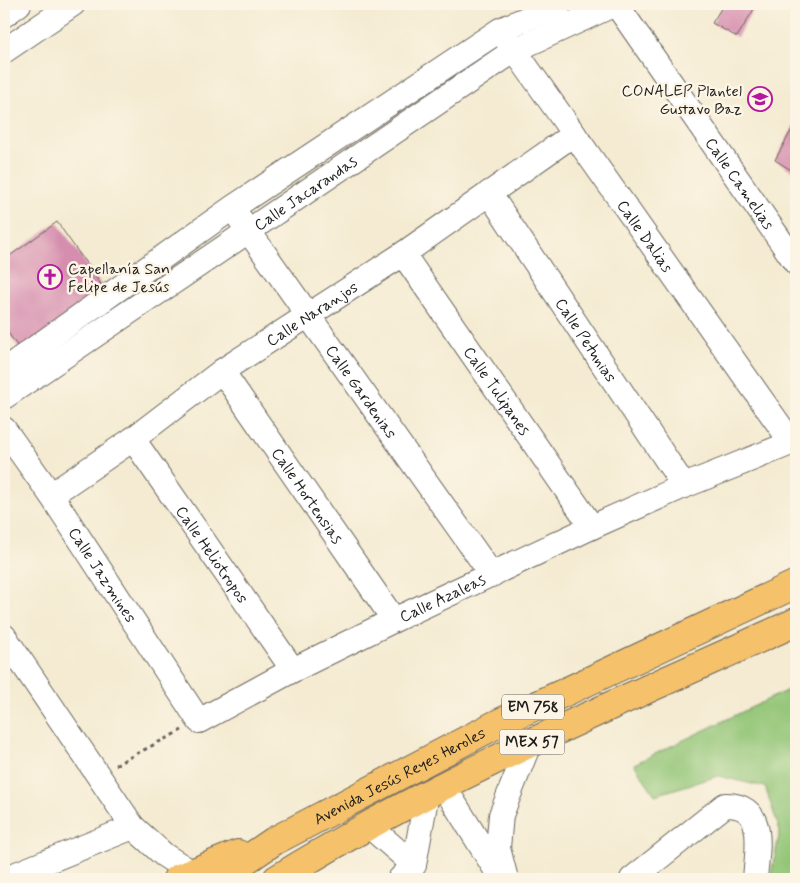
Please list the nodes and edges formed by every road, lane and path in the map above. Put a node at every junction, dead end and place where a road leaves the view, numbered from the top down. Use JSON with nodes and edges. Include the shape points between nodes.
{"nodes":[{"id":1,"x":19,"y":4,"type":"edge"},
{"id":2,"x":73,"y":4,"type":"edge"},
{"id":3,"x":560,"y":4,"type":"edge"},
{"id":4,"x":616,"y":4,"type":"edge"},
{"id":5,"x":4,"y":15,"type":"edge"},
{"id":6,"x":500,"y":30,"type":"junction"},
{"id":7,"x":515,"y":50,"type":"junction"},
{"id":8,"x":4,"y":51,"type":"edge"},
{"id":9,"x":574,"y":134,"type":"junction"},
{"id":10,"x":489,"y":193,"type":"junction"},
{"id":11,"x":232,"y":208,"type":"junction"},
{"id":12,"x":249,"y":231,"type":"junction"},
{"id":13,"x":403,"y":254,"type":"junction"},
{"id":14,"x":796,"y":263,"type":"edge"},
{"id":15,"x":308,"y":315,"type":"junction"},
{"id":16,"x":4,"y":370,"type":"edge"},
{"id":17,"x":222,"y":370,"type":"junction"},
{"id":18,"x":4,"y":397,"type":"edge"},
{"id":19,"x":4,"y":429,"type":"edge"},
{"id":20,"x":133,"y":439,"type":"junction"},
{"id":21,"x":794,"y":442,"type":"edge"},
{"id":22,"x":684,"y":486,"type":"junction"},
{"id":23,"x":51,"y":495,"type":"junction"},
{"id":24,"x":592,"y":527,"type":"junction"},
{"id":25,"x":492,"y":575,"type":"junction"},
{"id":26,"x":796,"y":576,"type":"edge"},
{"id":27,"x":786,"y":589,"type":"edge"},
{"id":28,"x":394,"y":620,"type":"junction"},
{"id":29,"x":796,"y":622,"type":"edge"},
{"id":30,"x":4,"y":636,"type":"edge"},
{"id":31,"x":293,"y":670,"type":"junction"},
{"id":32,"x":199,"y":721,"type":"junction"},
{"id":33,"x":529,"y":744,"type":"junction"},
{"id":34,"x":96,"y":774,"type":"junction"},
{"id":35,"x":435,"y":789,"type":"junction"},
{"id":36,"x":368,"y":825,"type":"junction"},
{"id":37,"x":133,"y":827,"type":"junction"},
{"id":38,"x":274,"y":841,"type":"junction"},
{"id":39,"x":407,"y":872,"type":"edge"},
{"id":40,"x":184,"y":876,"type":"edge"},
{"id":41,"x":4,"y":879,"type":"edge"},
{"id":42,"x":218,"y":879,"type":"edge"},
{"id":43,"x":277,"y":879,"type":"edge"},
{"id":44,"x":502,"y":879,"type":"edge"},
{"id":45,"x":506,"y":879,"type":"edge"},
{"id":46,"x":632,"y":879,"type":"edge"},
{"id":47,"x":755,"y":879,"type":"edge"}],
"edges":[{"from":1,"to":5,"type":"street"},
{"from":2,"to":8,"type":"street"},
{"from":3,"to":6,"type":"street","name":"Calle Jacarandas"},
{"from":4,"to":7,"type":"street","name":"Calle Jacarandas"},
{"from":4,"to":14,"type":"street","name":"Calle Camelias"},
{"from":6,"to":7,"type":"street","name":"Calle Dalias"},
{"from":6,"to":11,"type":"street","name":"Calle Jacarandas"},
{"from":7,"to":9,"type":"street","name":"Calle Dalias"},
{"from":7,"to":12,"type":"street","name":"Calle Jacarandas"},
{"from":9,"to":10,"type":"street","name":"Calle Naranjos"},
{"from":9,"to":21,"type":"street","name":"Calle Dalias"},
{"from":10,"to":13,"type":"street","name":"Calle Naranjos"},
{"from":10,"to":22,"type":"street","name":"Calle Petunias"},
{"from":11,"to":12,"type":"street","name":"Calle Gardenias"},
{"from":11,"to":16,"type":"street","name":"Calle Jacarandas"},
{"from":12,"to":15,"type":"street","name":"Calle Gardenias"},
{"from":12,"to":18,"type":"street","name":"Calle Jacarandas"},
{"from":13,"to":15,"type":"street","name":"Calle Naranjos"},
{"from":13,"to":24,"type":"street","name":"Calle Tulipanes"},
{"from":15,"to":17,"type":"street","name":"Calle Naranjos"},
{"from":15,"to":25,"type":"street","name":"Calle Gardenias"},
{"from":17,"to":20,"type":"street","name":"Calle Naranjos"},
{"from":17,"to":28,"type":"street","name":"Calle Hortensias"},
{"from":19,"to":23,"type":"street","name":"Calle Jazmines"},
{"from":20,"to":23,"type":"street","name":"Calle Naranjos"},
{"from":20,"to":31,"type":"street","name":"Calle Heliotropos"},
{"from":21,"to":22,"type":"street","name":"Calle Azaleas"},
{"from":22,"to":24,"type":"street","name":"Calle Azaleas"},
{"from":23,"to":32,"type":"street","name":"Calle Jazmines"},
{"from":24,"to":25,"type":"street","name":"Calle Azaleas"},
{"from":25,"to":28,"type":"street","name":"Calle Azaleas"},
{"from":26,"to":27,"type":"highway","name":"Avenida Jesús Reyes Heroles"},
{"from":27,"to":38,"type":"highway","name":"Avenida Jesús Reyes Heroles","number":"EM 758","via":[[497,724]]},
{"from":28,"to":31,"type":"street","name":"Calle Azaleas"},
{"from":29,"to":33,"type":"highway","number":"MEX 57"},
{"from":30,"to":34,"type":"street"},
{"from":31,"to":32,"type":"street","name":"Calle Azaleas"},
{"from":32,"to":34,"type":"path"},
{"from":33,"to":35,"type":"highway","number":"MEX 57"},
{"from":33,"to":45,"type":"street","via":[[501,815],[498,848]]},
{"from":34,"to":37,"type":"street"},
{"from":35,"to":36,"type":"highway","number":"MEX 57"},
{"from":35,"to":39,"type":"street"},
{"from":35,"to":44,"type":"street"},
{"from":36,"to":39,"type":"street"},
{"from":36,"to":43,"type":"highway","number":"MEX 57"},
{"from":37,"to":40,"type":"street"},
{"from":37,"to":41,"type":"street"},
{"from":38,"to":40,"type":"highway"},
{"from":38,"to":42,"type":"highway"},
{"from":46,"to":47,"type":"street","via":[[725,805],[739,804],[749,811],[758,831]]}]}
